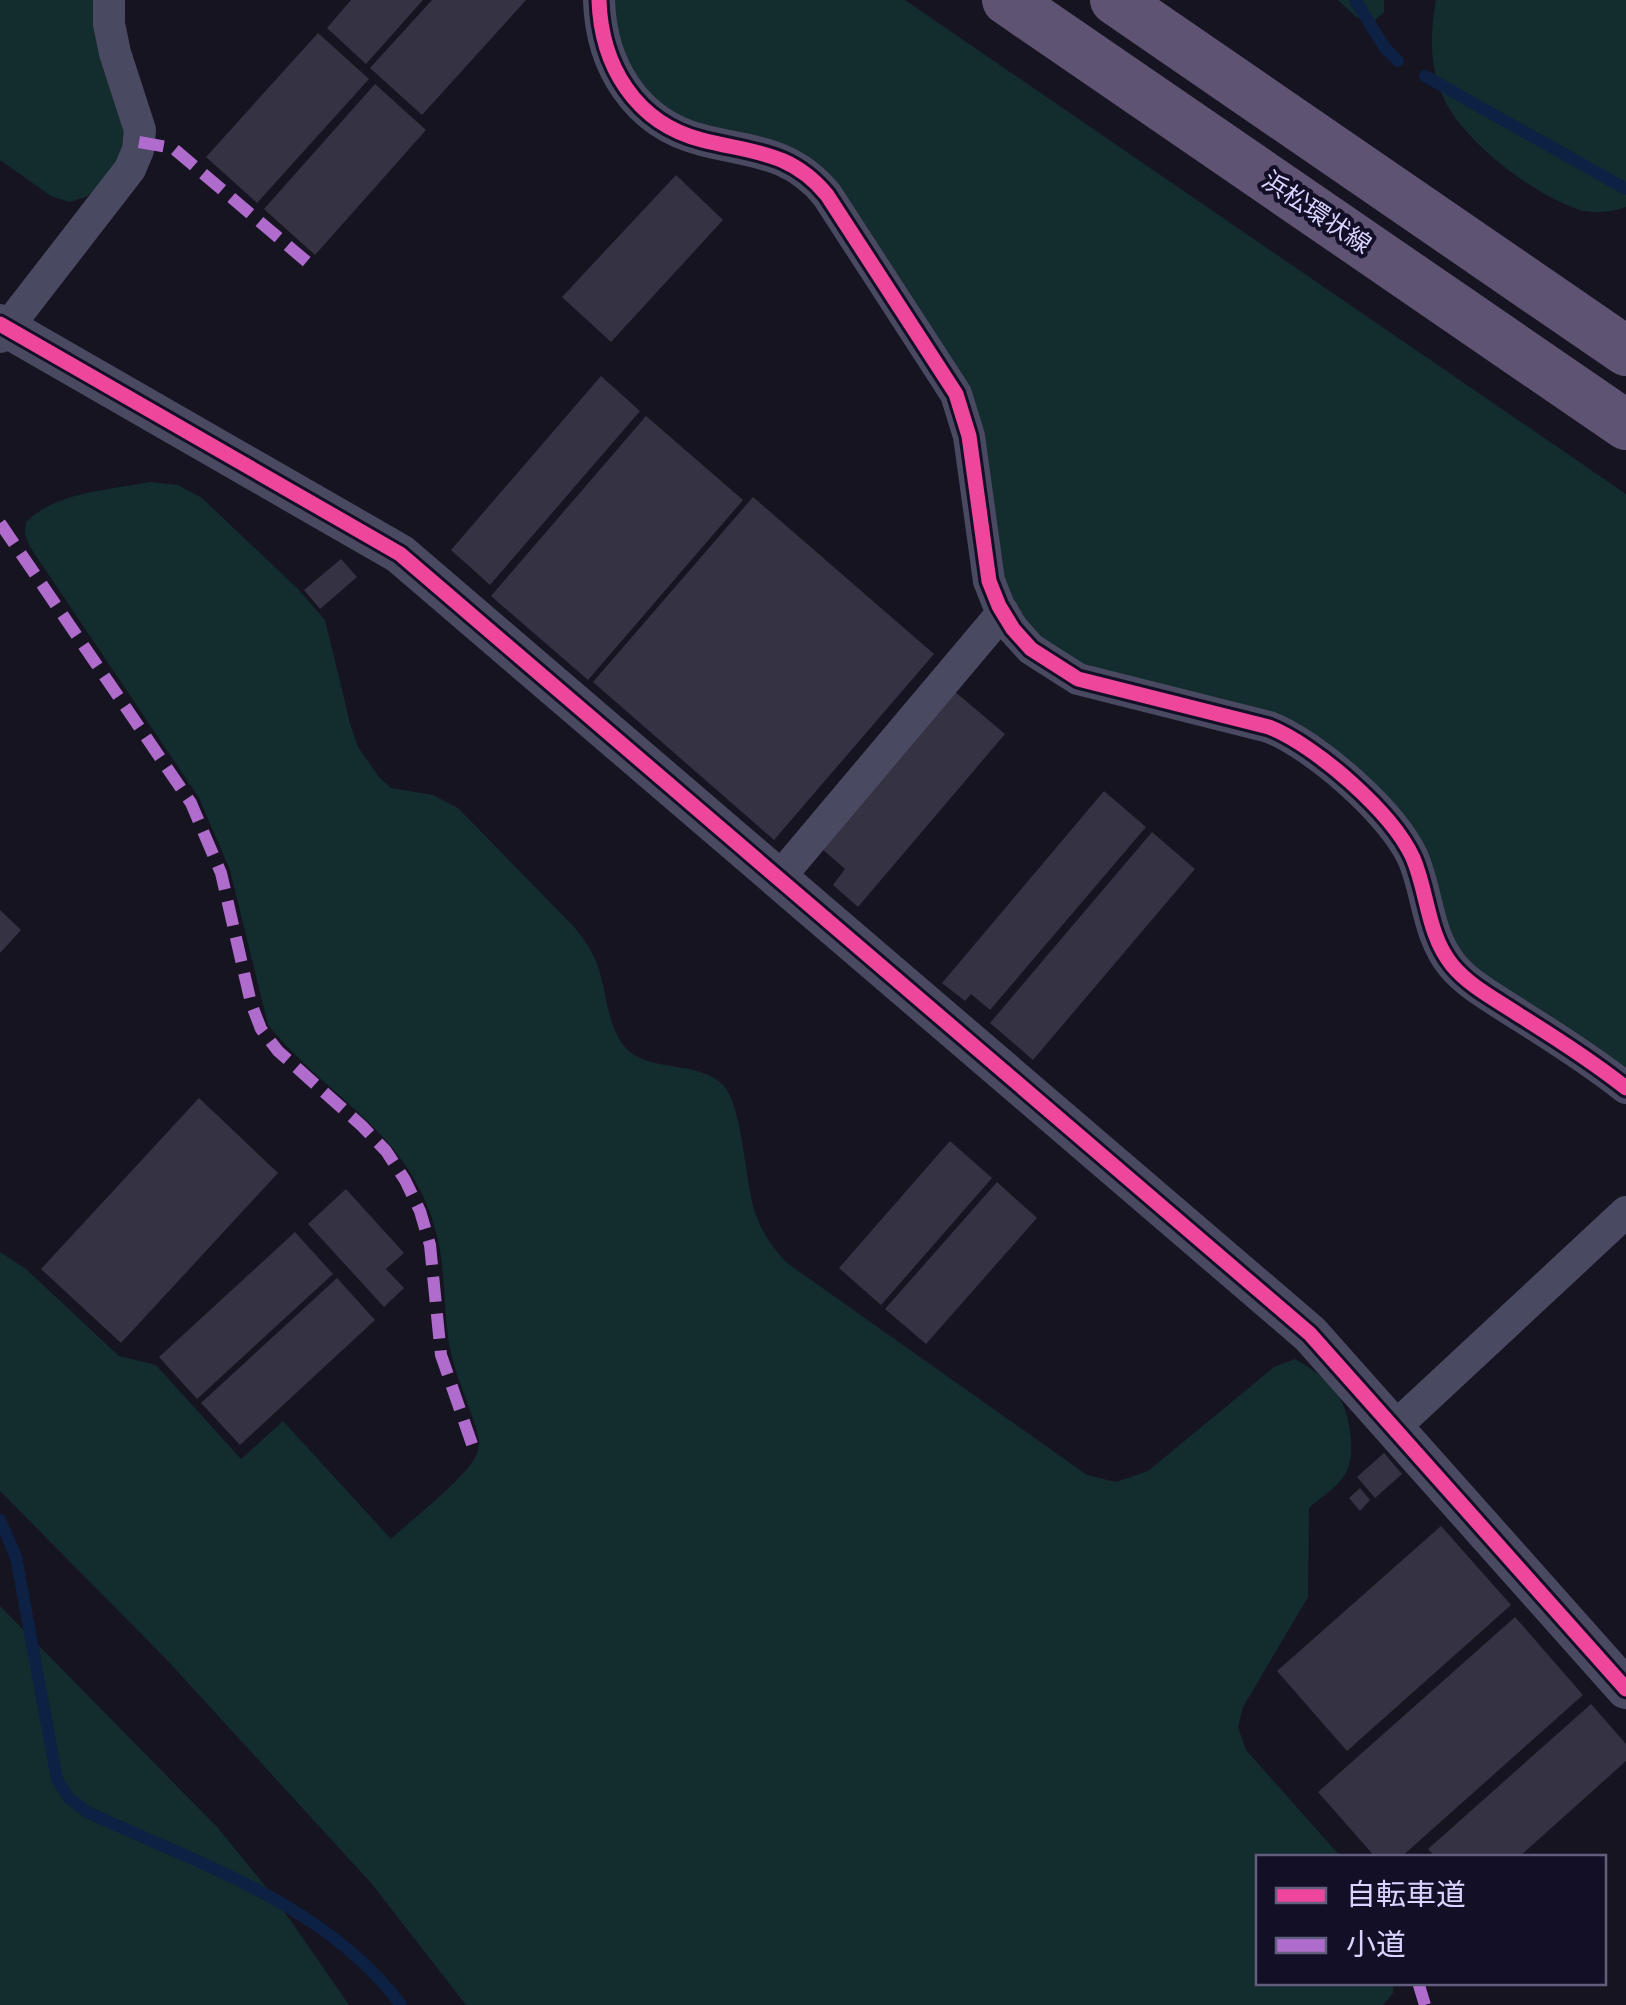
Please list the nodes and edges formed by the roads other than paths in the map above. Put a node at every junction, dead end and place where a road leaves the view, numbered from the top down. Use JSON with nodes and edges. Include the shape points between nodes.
{"nodes":[{"id":1,"x":109,"y":0,"type":"edge"},
{"id":2,"x":599,"y":0,"type":"edge"},
{"id":3,"x":1008,"y":0,"type":"edge"},
{"id":4,"x":1115,"y":0,"type":"edge"},
{"id":5,"x":3,"y":330,"type":"edge"},
{"id":6,"x":1626,"y":350,"type":"edge"},
{"id":7,"x":1626,"y":425,"type":"edge"},
{"id":8,"x":1003,"y":612,"type":"junction"},
{"id":9,"x":779,"y":878,"type":"junction"},
{"id":10,"x":1626,"y":1088,"type":"edge"},
{"id":11,"x":1626,"y":1212,"type":"edge"},
{"id":12,"x":1395,"y":1427,"type":"junction"},
{"id":13,"x":1626,"y":1689,"type":"edge"}],
"edges":[{"from":1,"to":5,"type":"street","via":[[115,52],[140,130],[138,150]]},
{"from":2,"to":8,"type":"street","via":[[610,63],[645,111],[698,139],[794,164],[827,195],[956,394],[969,436],[990,581]]},
{"from":3,"to":7,"type":"main road","name":"浜松環状線"},
{"from":4,"to":6,"type":"main road"},
{"from":5,"to":9,"type":"street","via":[[400,554]]},
{"from":8,"to":9,"type":"street"},
{"from":8,"to":10,"type":"street","via":[[1031,649],[1078,679],[1268,726],[1310,748],[1394,826],[1412,855],[1438,942],[1452,965]]},
{"from":9,"to":12,"type":"street","via":[[1262,1290]]},
{"from":11,"to":12,"type":"street"},
{"from":12,"to":13,"type":"street"}]}
